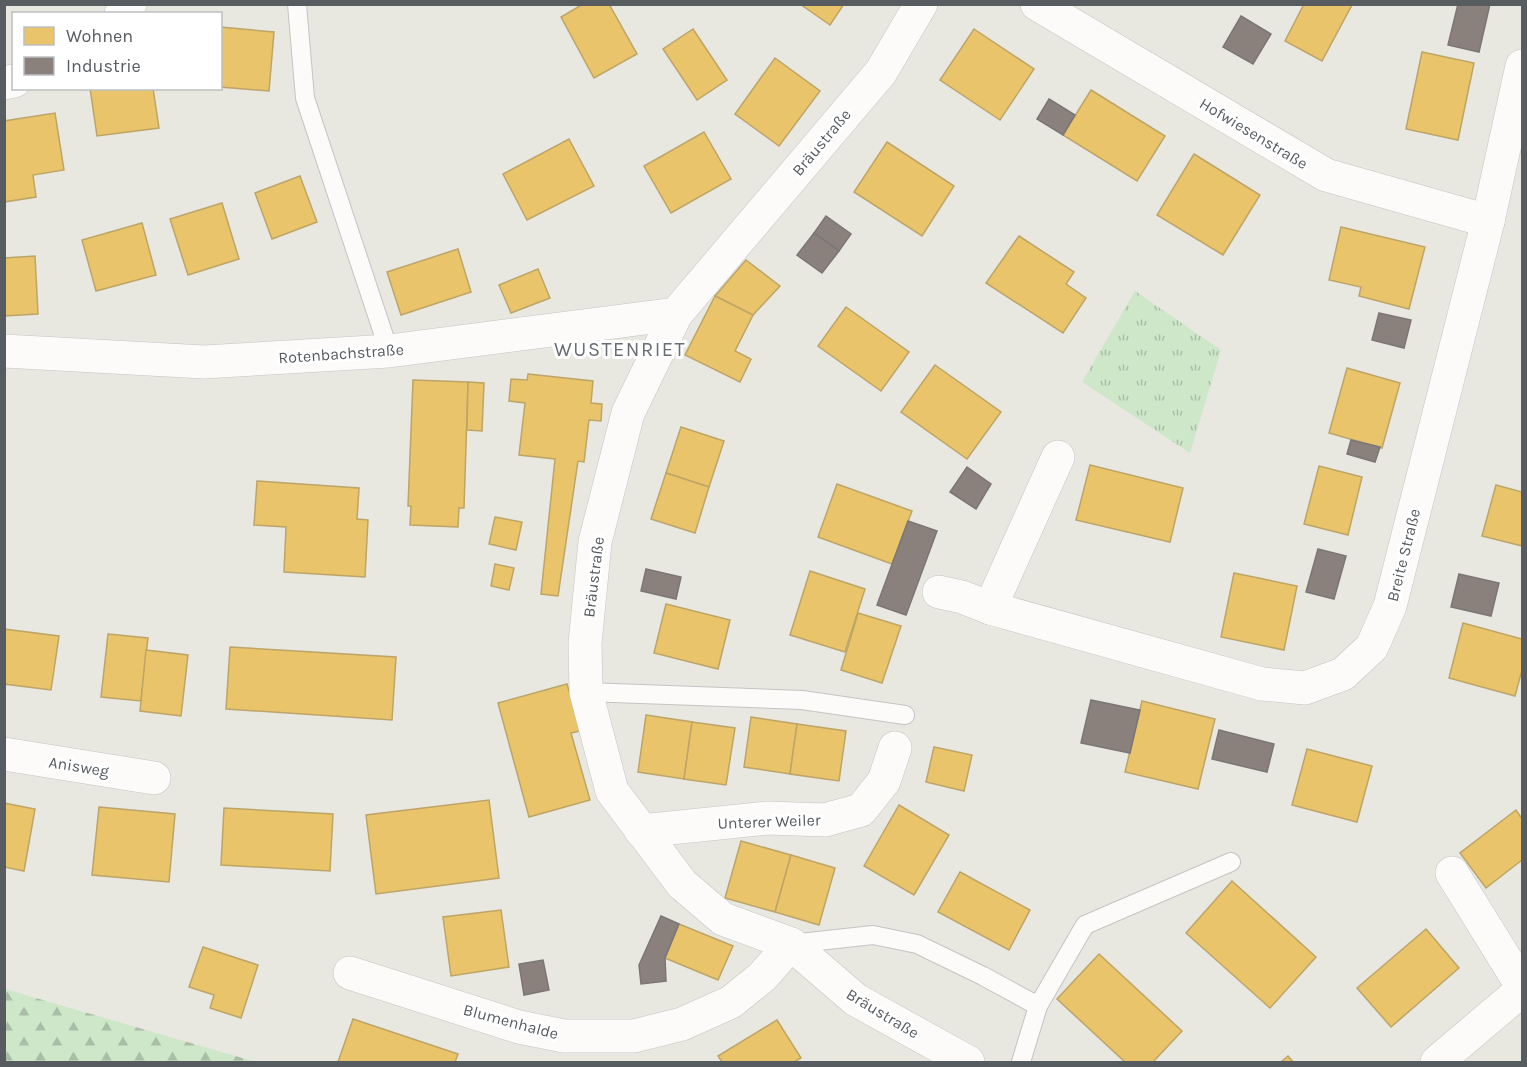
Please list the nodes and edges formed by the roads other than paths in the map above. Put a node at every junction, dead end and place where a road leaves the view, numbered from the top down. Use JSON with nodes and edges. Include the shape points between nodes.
{"nodes":[{"id":1,"x":297,"y":4,"type":"edge"},
{"id":2,"x":921,"y":4,"type":"edge"},
{"id":3,"x":1037,"y":4,"type":"edge"},
{"id":4,"x":1522,"y":66,"type":"edge"},
{"id":5,"x":1488,"y":221,"type":"junction"},
{"id":6,"x":675,"y":314,"type":"junction"},
{"id":7,"x":4,"y":351,"type":"edge"},
{"id":8,"x":389,"y":351,"type":"junction"},
{"id":9,"x":1058,"y":457,"type":"dead end"},
{"id":10,"x":939,"y":592,"type":"dead end"},
{"id":11,"x":990,"y":608,"type":"junction"},
{"id":12,"x":586,"y":692,"type":"junction"},
{"id":13,"x":905,"y":715,"type":"dead end"},
{"id":14,"x":895,"y":748,"type":"dead end"},
{"id":15,"x":4,"y":754,"type":"edge"},
{"id":16,"x":154,"y":778,"type":"dead end"},
{"id":17,"x":641,"y":831,"type":"junction"},
{"id":18,"x":1231,"y":862,"type":"dead end"},
{"id":19,"x":1452,"y":873,"type":"dead end"},
{"id":20,"x":792,"y":944,"type":"junction"},
{"id":21,"x":350,"y":973,"type":"dead end"},
{"id":22,"x":1522,"y":988,"type":"edge"},
{"id":23,"x":1038,"y":1006,"type":"junction"},
{"id":24,"x":968,"y":1062,"type":"edge"},
{"id":25,"x":1021,"y":1062,"type":"edge"},
{"id":26,"x":1437,"y":1062,"type":"edge"}],
"edges":[{"from":1,"to":8,"type":"lane","via":[[305,98]]},
{"from":2,"to":6,"type":"street","name":"Bräustraße","via":[[881,72]]},
{"from":3,"to":5,"type":"street","name":"Hofwiesenstraße","via":[[1326,175]]},
{"from":4,"to":5,"type":"street","name":"Breite Straße"},
{"from":5,"to":11,"type":"street","name":"Breite Straße","via":[[1390,606],[1372,647],[1343,674],[1305,688],[1262,684]]},
{"from":6,"to":8,"type":"street","name":"Rotenbachstraße"},
{"from":6,"to":12,"type":"street","name":"Bräustraße","via":[[628,413],[595,542],[585,643]]},
{"from":7,"to":8,"type":"street","name":"Rotenbachstraße","via":[[204,362]]},
{"from":9,"to":11,"type":"street"},
{"from":10,"to":11,"type":"street","name":"Breite Straße"},
{"from":12,"to":13,"type":"lane","via":[[802,700]]},
{"from":12,"to":17,"type":"street","name":"Bräustraße","via":[[612,791]]},
{"from":14,"to":17,"type":"street","name":"Unterer Weiler","via":[[884,781],[861,810],[825,820],[768,818]]},
{"from":15,"to":16,"type":"street","name":"Anisweg"},
{"from":17,"to":20,"type":"street","name":"Bräustraße","via":[[682,884],[723,919]]},
{"from":18,"to":23,"type":"lane","via":[[1085,925]]},
{"from":19,"to":22,"type":"street"},
{"from":20,"to":21,"type":"street","name":"Blumenhalde","via":[[762,977],[731,1002],[682,1024],[634,1036],[564,1036],[519,1027]]},
{"from":20,"to":23,"type":"lane","via":[[873,935],[917,944]]},
{"from":20,"to":24,"type":"street","name":"Bräustraße","via":[[856,1000]]},
{"from":22,"to":26,"type":"street"},
{"from":23,"to":25,"type":"lane"}]}
